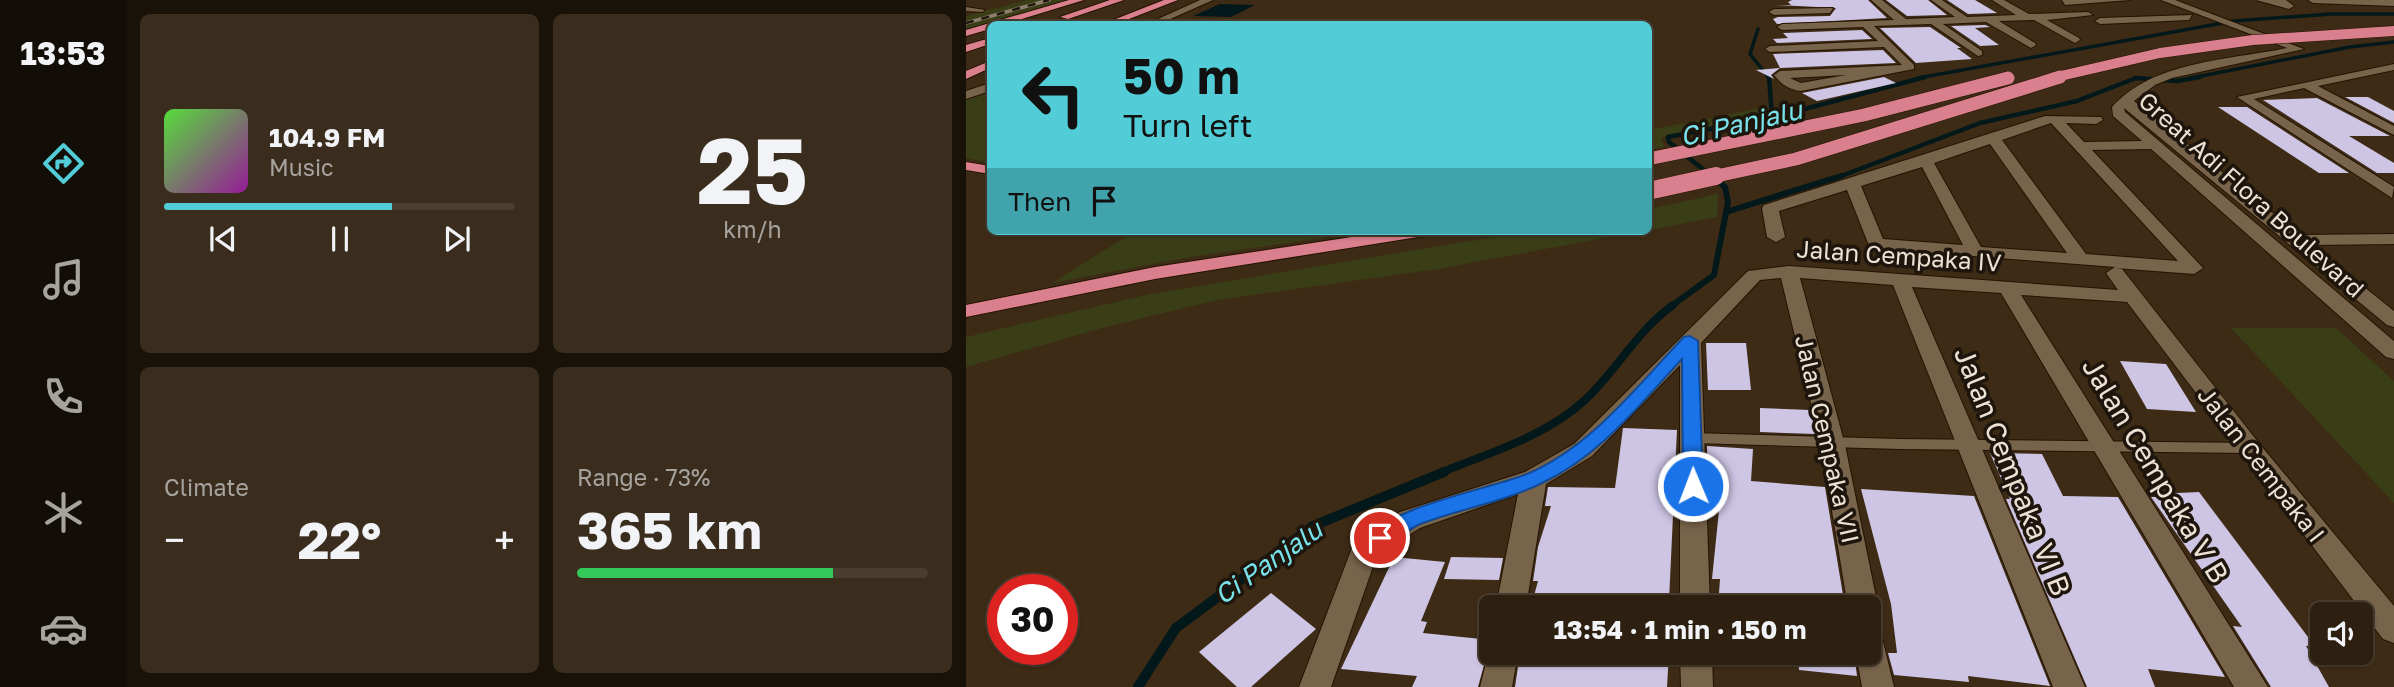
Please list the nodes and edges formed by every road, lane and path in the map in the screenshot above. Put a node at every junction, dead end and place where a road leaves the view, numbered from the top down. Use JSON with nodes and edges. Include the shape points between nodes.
{"nodes":[{"id":1,"x":1079,"y":0,"type":"edge"},
{"id":2,"x":1098,"y":0,"type":"edge"},
{"id":3,"x":1119,"y":0,"type":"edge"},
{"id":4,"x":1150,"y":0,"type":"edge"},
{"id":5,"x":1173,"y":0,"type":"edge"},
{"id":6,"x":1208,"y":0,"type":"edge"},
{"id":7,"x":1216,"y":0,"type":"edge"},
{"id":8,"x":1820,"y":0,"type":"edge"},
{"id":9,"x":1876,"y":0,"type":"edge"},
{"id":10,"x":1936,"y":0,"type":"edge"},
{"id":11,"x":1997,"y":0,"type":"edge"},
{"id":12,"x":2125,"y":0,"type":"edge"},
{"id":13,"x":2166,"y":0,"type":"edge"},
{"id":14,"x":2261,"y":0,"type":"edge"},
{"id":15,"x":2279,"y":0,"type":"edge"},
{"id":16,"x":2063,"y":1,"type":"edge"},
{"id":17,"x":2316,"y":1,"type":"edge"},
{"id":18,"x":2378,"y":1,"type":"edge"},
{"id":19,"x":2394,"y":3,"type":"edge"},
{"id":20,"x":966,"y":9,"type":"edge"},
{"id":21,"x":982,"y":10,"type":"dead end"},
{"id":22,"x":1830,"y":10,"type":"junction"},
{"id":23,"x":1774,"y":12,"type":"dead end"},
{"id":24,"x":2088,"y":15,"type":"junction"},
{"id":25,"x":2031,"y":17,"type":"junction"},
{"id":26,"x":2189,"y":17,"type":"dead end"},
{"id":27,"x":1988,"y":19,"type":"junction"},
{"id":28,"x":1055,"y":20,"type":"dead end"},
{"id":29,"x":1965,"y":20,"type":"junction"},
{"id":30,"x":1006,"y":21,"type":"edge"},
{"id":31,"x":1029,"y":21,"type":"edge"},
{"id":32,"x":1105,"y":21,"type":"edge"},
{"id":33,"x":1106,"y":21,"type":"edge"},
{"id":34,"x":1159,"y":21,"type":"edge"},
{"id":35,"x":1170,"y":21,"type":"edge"},
{"id":36,"x":1933,"y":21,"type":"junction"},
{"id":37,"x":2100,"y":21,"type":"junction"},
{"id":38,"x":1903,"y":22,"type":"junction"},
{"id":39,"x":1843,"y":24,"type":"junction"},
{"id":40,"x":1866,"y":24,"type":"junction"},
{"id":41,"x":2394,"y":24,"type":"edge"},
{"id":42,"x":987,"y":27,"type":"edge"},
{"id":43,"x":1782,"y":27,"type":"dead end"},
{"id":44,"x":2394,"y":31,"type":"edge"},
{"id":45,"x":966,"y":33,"type":"edge"},
{"id":46,"x":2122,"y":33,"type":"dead end"},
{"id":47,"x":987,"y":35,"type":"edge"},
{"id":48,"x":2075,"y":40,"type":"dead end"},
{"id":49,"x":966,"y":41,"type":"edge"},
{"id":50,"x":987,"y":42,"type":"edge"},
{"id":51,"x":1888,"y":44,"type":"junction"},
{"id":52,"x":2031,"y":46,"type":"dead end"},
{"id":53,"x":966,"y":49,"type":"edge"},
{"id":54,"x":1770,"y":49,"type":"dead end"},
{"id":55,"x":1978,"y":53,"type":"dead end"},
{"id":56,"x":987,"y":65,"type":"edge"},
{"id":57,"x":2394,"y":67,"type":"edge"},
{"id":58,"x":1898,"y":69,"type":"junction"},
{"id":59,"x":2378,"y":71,"type":"junction"},
{"id":60,"x":966,"y":75,"type":"edge"},
{"id":61,"x":2394,"y":79,"type":"edge"},
{"id":62,"x":987,"y":82,"type":"edge"},
{"id":63,"x":2305,"y":84,"type":"junction"},
{"id":64,"x":987,"y":88,"type":"edge"},
{"id":65,"x":966,"y":89,"type":"edge"},
{"id":66,"x":966,"y":95,"type":"edge"},
{"id":67,"x":2126,"y":102,"type":"junction"},
{"id":68,"x":2054,"y":119,"type":"junction"},
{"id":69,"x":2096,"y":120,"type":"dead end"},
{"id":70,"x":2394,"y":131,"type":"edge"},
{"id":71,"x":1994,"y":139,"type":"junction"},
{"id":72,"x":2156,"y":145,"type":"junction"},
{"id":73,"x":2080,"y":146,"type":"junction"},
{"id":74,"x":1652,"y":158,"type":"edge"},
{"id":75,"x":1926,"y":161,"type":"junction"},
{"id":76,"x":966,"y":166,"type":"edge"},
{"id":77,"x":987,"y":170,"type":"edge"},
{"id":78,"x":1852,"y":183,"type":"junction"},
{"id":79,"x":2393,"y":185,"type":"edge"},
{"id":80,"x":1652,"y":190,"type":"edge"},
{"id":81,"x":1398,"y":235,"type":"edge"},
{"id":82,"x":1776,"y":237,"type":"dead end"},
{"id":83,"x":2394,"y":239,"type":"edge"},
{"id":84,"x":2304,"y":246,"type":"junction"},
{"id":85,"x":2272,"y":247,"type":"junction"},
{"id":86,"x":2394,"y":251,"type":"edge"},
{"id":87,"x":1975,"y":253,"type":"junction"},
{"id":88,"x":2082,"y":261,"type":"junction"},
{"id":89,"x":1789,"y":272,"type":"junction"},
{"id":90,"x":2115,"y":273,"type":"dead end"},
{"id":91,"x":1900,"y":280,"type":"junction"},
{"id":92,"x":2007,"y":287,"type":"junction"},
{"id":93,"x":2132,"y":297,"type":"junction"},
{"id":94,"x":966,"y":311,"type":"edge"},
{"id":95,"x":2394,"y":321,"type":"edge"},
{"id":96,"x":1690,"y":341,"type":"junction"},
{"id":97,"x":2394,"y":352,"type":"edge"},
{"id":98,"x":1692,"y":438,"type":"junction"},
{"id":99,"x":1968,"y":443,"type":"junction"},
{"id":100,"x":1833,"y":445,"type":"junction"},
{"id":101,"x":2104,"y":445,"type":"junction"},
{"id":102,"x":2249,"y":448,"type":"junction"},
{"id":103,"x":1534,"y":479,"type":"junction"},
{"id":104,"x":1513,"y":595,"type":"edge"},
{"id":105,"x":1695,"y":595,"type":"edge"},
{"id":106,"x":1861,"y":595,"type":"edge"},
{"id":107,"x":2394,"y":629,"type":"edge"},
{"id":108,"x":1500,"y":665,"type":"edge"},
{"id":109,"x":1696,"y":665,"type":"edge"},
{"id":110,"x":1874,"y":665,"type":"edge"},
{"id":111,"x":1315,"y":687,"type":"edge"},
{"id":112,"x":1496,"y":687,"type":"edge"},
{"id":113,"x":1697,"y":687,"type":"edge"},
{"id":114,"x":1878,"y":687,"type":"edge"},
{"id":115,"x":2068,"y":687,"type":"edge"},
{"id":116,"x":2252,"y":687,"type":"edge"}],
"edges":[{"from":1,"to":30,"type":"highway"},
{"from":2,"to":31,"type":"highway"},
{"from":3,"to":28,"type":"highway"},
{"from":4,"to":32,"type":"highway"},
{"from":5,"to":33,"type":"highway"},
{"from":6,"to":34,"type":"street"},
{"from":7,"to":35,"type":"street"},
{"from":8,"to":22,"type":"street"},
{"from":9,"to":38,"type":"street"},
{"from":10,"to":29,"type":"street"},
{"from":11,"to":25,"type":"street"},
{"from":12,"to":16,"type":"street"},
{"from":13,"to":67,"type":"street","name":"Great Adi Flora Boulevard","via":[[2299,49],[2155,80]]},
{"from":14,"to":15,"type":"street","via":[[2289,6]]},
{"from":16,"to":24,"type":"street"},
{"from":17,"to":18,"type":"street"},
{"from":18,"to":19,"type":"street"},
{"from":20,"to":21,"type":"lane"},
{"from":22,"to":23,"type":"street"},
{"from":22,"to":39,"type":"street"},
{"from":24,"to":25,"type":"street"},
{"from":24,"to":37,"type":"street"},
{"from":25,"to":27,"type":"street"},
{"from":25,"to":48,"type":"street"},
{"from":26,"to":37,"type":"street"},
{"from":27,"to":29,"type":"street"},
{"from":27,"to":52,"type":"street"},
{"from":29,"to":36,"type":"street"},
{"from":36,"to":38,"type":"street"},
{"from":36,"to":55,"type":"street"},
{"from":37,"to":46,"type":"street"},
{"from":38,"to":40,"type":"street"},
{"from":39,"to":40,"type":"street"},
{"from":39,"to":43,"type":"street"},
{"from":40,"to":51,"type":"street"},
{"from":41,"to":74,"type":"highway","bridge":true,"via":[[2237,34],[2144,47],[1864,115]]},
{"from":42,"to":45,"type":"highway"},
{"from":44,"to":80,"type":"highway","bridge":true,"via":[[2253,40],[2160,53],[2032,83],[1796,159]]},
{"from":47,"to":49,"type":"highway"},
{"from":50,"to":53,"type":"highway"},
{"from":51,"to":54,"type":"street"},
{"from":51,"to":58,"type":"street","via":[[1910,67]]},
{"from":56,"to":60,"type":"highway"},
{"from":57,"to":59,"type":"street"},
{"from":58,"to":58,"type":"street","via":[[1783,73],[1780,75],[1792,86],[1801,87]]},
{"from":59,"to":61,"type":"street"},
{"from":59,"to":63,"type":"street"},
{"from":62,"to":65,"type":"street"},
{"from":63,"to":70,"type":"street"},
{"from":63,"to":79,"type":"street","via":[[2244,99],[2368,178]]},
{"from":64,"to":66,"type":"street"},
{"from":67,"to":72,"type":"street","name":"Great Adi Flora Boulevard","via":[[2118,107],[2119,113]]},
{"from":67,"to":84,"type":"street","name":"Great Adi Flora Boulevard"},
{"from":68,"to":69,"type":"street"},
{"from":68,"to":71,"type":"street"},
{"from":68,"to":73,"type":"street"},
{"from":71,"to":75,"type":"street"},
{"from":71,"to":88,"type":"street"},
{"from":72,"to":73,"type":"street"},
{"from":72,"to":85,"type":"street","name":"Great Adi Flora Boulevard"},
{"from":73,"to":88,"type":"street","via":[[2194,268]]},
{"from":75,"to":78,"type":"street"},
{"from":75,"to":87,"type":"street"},
{"from":76,"to":77,"type":"highway"},
{"from":78,"to":82,"type":"street","via":[[1770,208]]},
{"from":78,"to":87,"type":"street","via":[[1876,244]]},
{"from":81,"to":94,"type":"highway","via":[[1155,273]]},
{"from":83,"to":84,"type":"street"},
{"from":84,"to":85,"type":"street"},
{"from":84,"to":86,"type":"street"},
{"from":84,"to":95,"type":"street","name":"Great Adi Flora Boulevard"},
{"from":85,"to":97,"type":"street","name":"Great Adi Flora Boulevard"},
{"from":87,"to":88,"type":"street"},
{"from":89,"to":91,"type":"street","name":"Jalan Cempaka IV"},
{"from":89,"to":96,"type":"street","name":"Jalan Cempaka IV","via":[[1755,275]]},
{"from":89,"to":100,"type":"street","name":"Jalan Cempaka VII"},
{"from":90,"to":93,"type":"street","name":"Jalan Cempaka I"},
{"from":91,"to":92,"type":"street","name":"Jalan Cempaka IV"},
{"from":91,"to":99,"type":"street","name":"Jalan Cempaka VI B"},
{"from":92,"to":93,"type":"street","name":"Jalan Cempaka IV"},
{"from":92,"to":101,"type":"street","name":"Jalan Cempaka V B"},
{"from":93,"to":102,"type":"street","name":"Jalan Cempaka I"},
{"from":96,"to":98,"type":"street"},
{"from":96,"to":103,"type":"street","name":"Jalan Cempaka IV","via":[[1601,435]]},
{"from":98,"to":100,"type":"lane"},
{"from":98,"to":105,"type":"street"},
{"from":99,"to":100,"type":"lane"},
{"from":99,"to":101,"type":"lane"},
{"from":99,"to":115,"type":"street","name":"Jalan Cempaka VI B"},
{"from":100,"to":106,"type":"street","name":"Jalan Cempaka VII"},
{"from":101,"to":102,"type":"lane"},
{"from":101,"to":116,"type":"street","name":"Jalan Cempaka V B"},
{"from":102,"to":107,"type":"street","name":"Jalan Cempaka I"},
{"from":103,"to":104,"type":"street"},
{"from":103,"to":111,"type":"street","name":"Jalan Cempaka IV","via":[[1410,520],[1365,548]]},
{"from":108,"to":112,"type":"street"},
{"from":109,"to":113,"type":"street"},
{"from":110,"to":114,"type":"street"}]}
